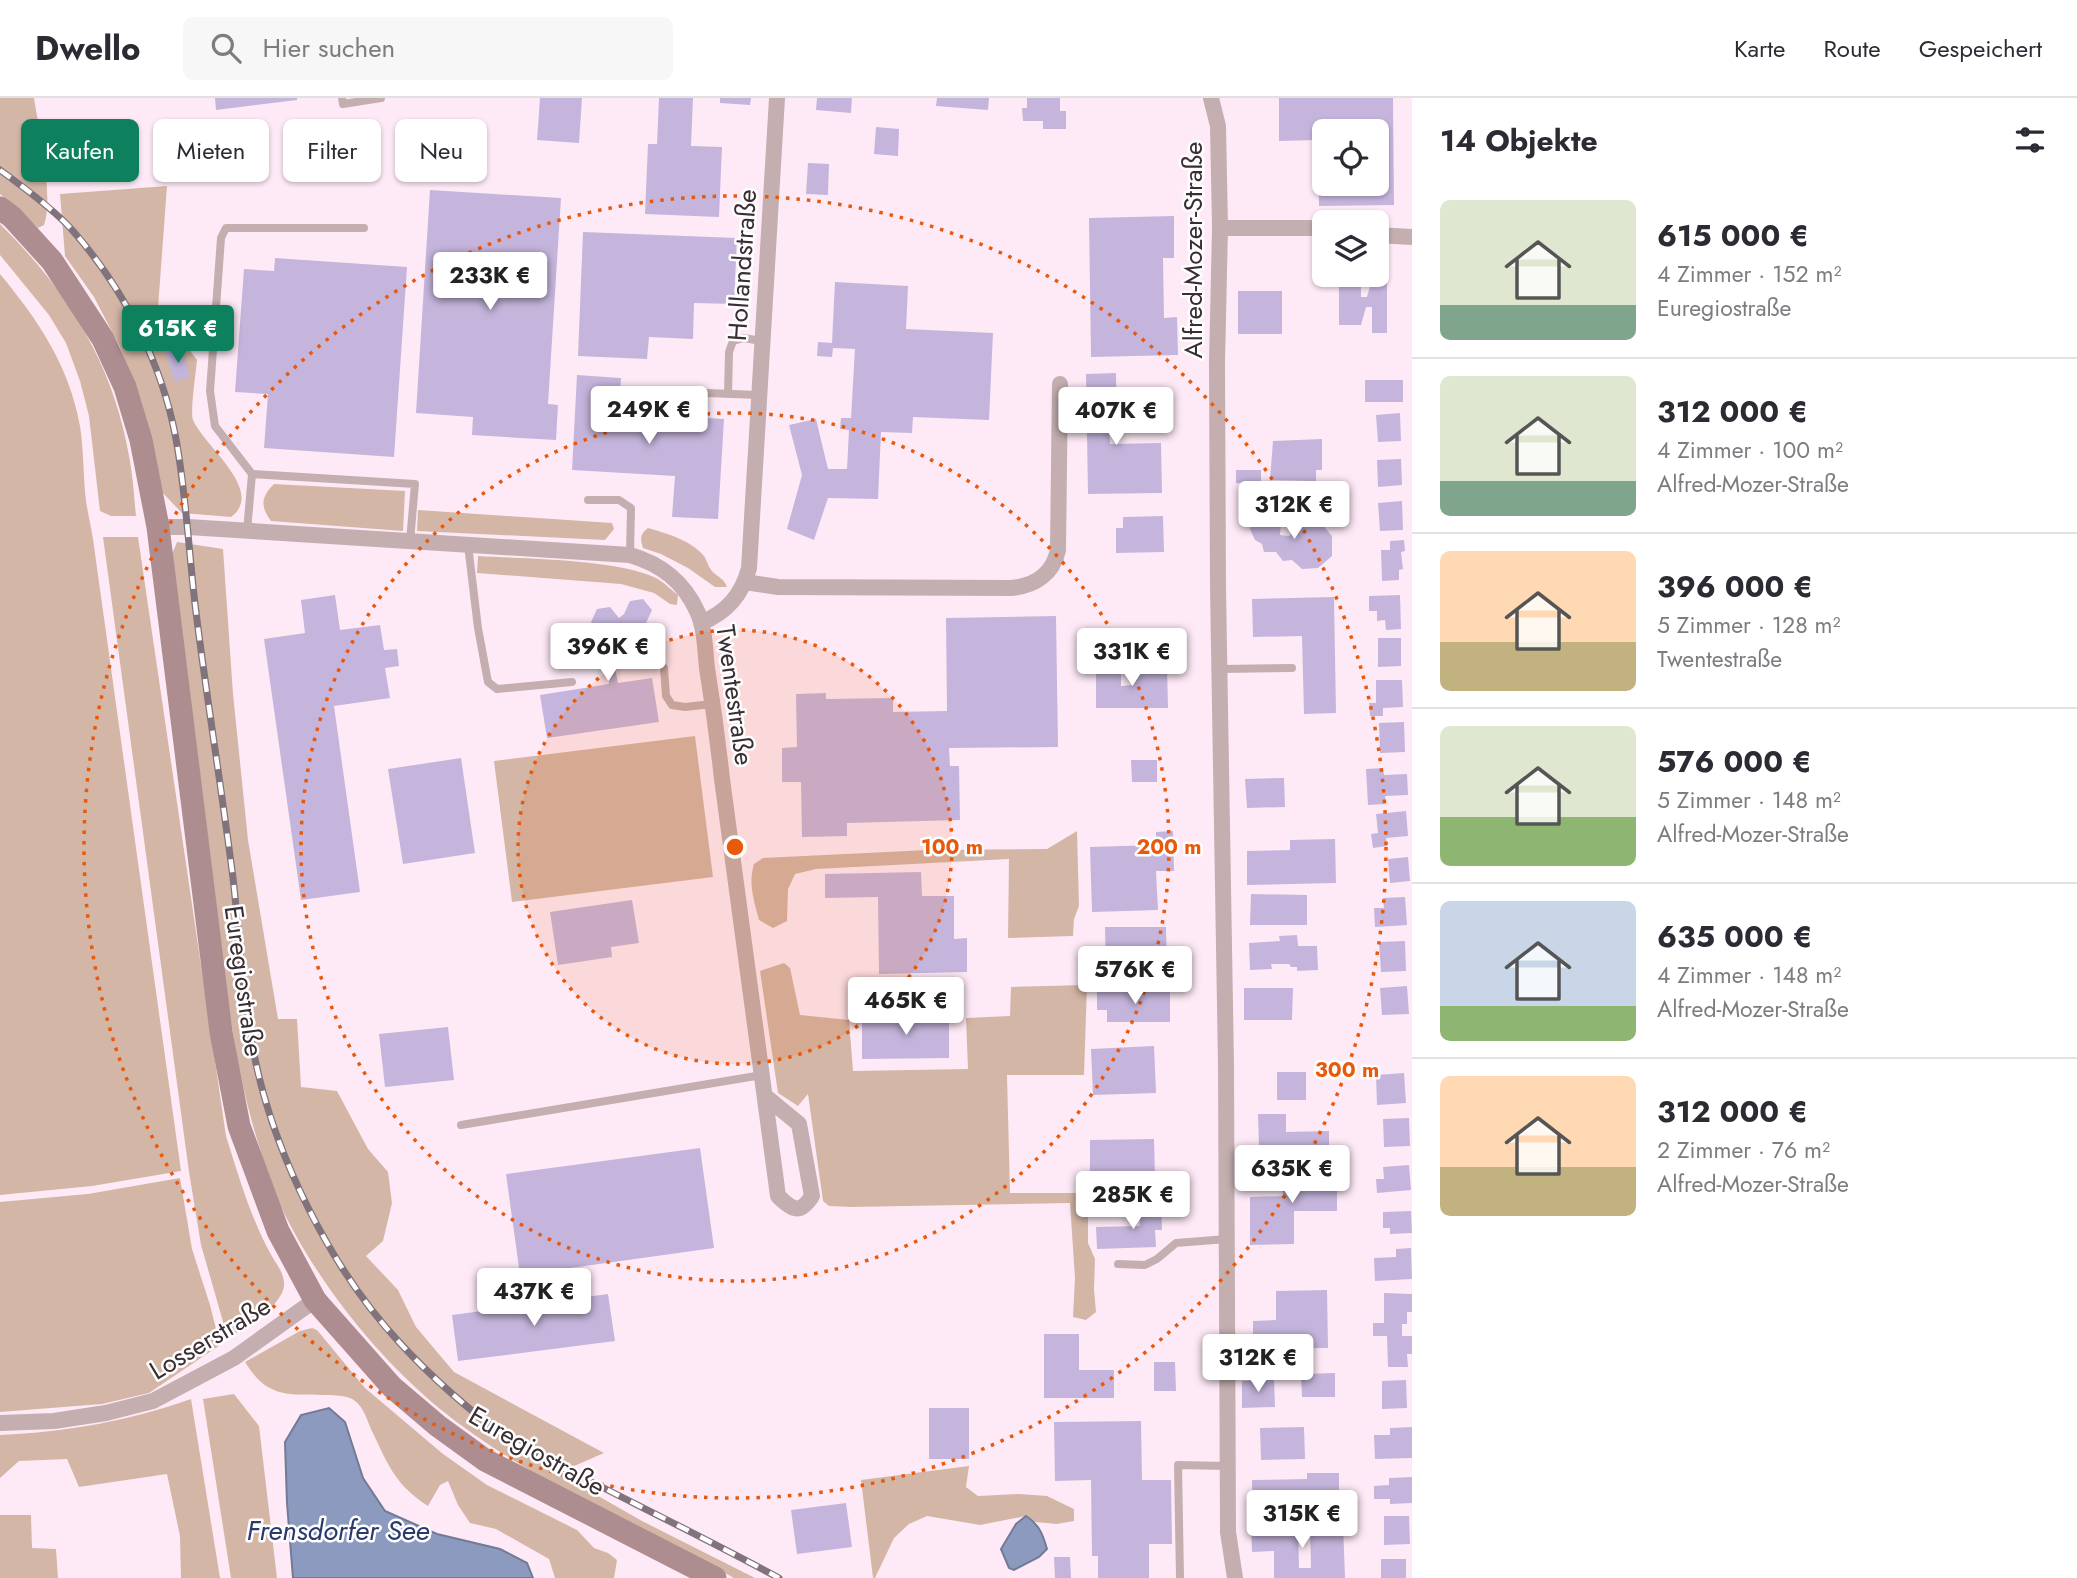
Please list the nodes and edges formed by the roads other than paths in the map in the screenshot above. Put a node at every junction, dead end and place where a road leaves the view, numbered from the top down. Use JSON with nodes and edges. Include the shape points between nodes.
{"nodes":[{"id":1,"x":342,"y":98,"type":"edge"},
{"id":2,"x":382,"y":98,"type":"edge"},
{"id":3,"x":777,"y":98,"type":"edge"},
{"id":4,"x":1211,"y":98,"type":"edge"},
{"id":5,"x":0,"y":208,"type":"edge"},
{"id":6,"x":364,"y":228,"type":"dead end"},
{"id":7,"x":1312,"y":228,"type":"edge"},
{"id":8,"x":1220,"y":229,"type":"junction"},
{"id":9,"x":1389,"y":236,"type":"edge"},
{"id":10,"x":1412,"y":237,"type":"edge"},
{"id":11,"x":761,"y":341,"type":"junction"},
{"id":12,"x":1060,"y":384,"type":"dead end"},
{"id":13,"x":655,"y":391,"type":"dead end"},
{"id":14,"x":728,"y":394,"type":"junction"},
{"id":15,"x":758,"y":395,"type":"junction"},
{"id":16,"x":252,"y":474,"type":"junction"},
{"id":17,"x":588,"y":500,"type":"dead end"},
{"id":18,"x":158,"y":527,"type":"junction"},
{"id":19,"x":247,"y":531,"type":"junction"},
{"id":20,"x":410,"y":541,"type":"junction"},
{"id":21,"x":468,"y":545,"type":"junction"},
{"id":22,"x":630,"y":555,"type":"junction"},
{"id":23,"x":745,"y":582,"type":"junction"},
{"id":24,"x":701,"y":623,"type":"junction"},
{"id":25,"x":664,"y":668,"type":"dead end"},
{"id":26,"x":1292,"y":668,"type":"dead end"},
{"id":27,"x":1220,"y":669,"type":"junction"},
{"id":28,"x":572,"y":682,"type":"dead end"},
{"id":29,"x":712,"y":704,"type":"junction"},
{"id":30,"x":762,"y":1074,"type":"junction"},
{"id":31,"x":765,"y":1097,"type":"junction"},
{"id":32,"x":461,"y":1125,"type":"dead end"},
{"id":33,"x":1227,"y":1239,"type":"junction"},
{"id":34,"x":1118,"y":1264,"type":"dead end"},
{"id":35,"x":315,"y":1300,"type":"junction"},
{"id":36,"x":0,"y":1423,"type":"edge"},
{"id":37,"x":1228,"y":1466,"type":"junction"},
{"id":38,"x":715,"y":1578,"type":"edge"},
{"id":39,"x":1180,"y":1578,"type":"edge"},
{"id":40,"x":1235,"y":1578,"type":"edge"}],
"edges":[{"from":1,"to":2,"type":"lane","via":[[343,104]]},
{"from":3,"to":11,"type":"street","name":"Hollandstraße"},
{"from":4,"to":8,"type":"street","name":"Alfred-Mozer-Straße","via":[[1218,126]]},
{"from":5,"to":18,"type":"main road","name":"Euregiostraße","via":[[52,261],[103,340],[135,419]]},
{"from":6,"to":16,"type":"lane","via":[[226,228],[221,239],[210,391],[215,426]]},
{"from":7,"to":8,"type":"street"},
{"from":8,"to":27,"type":"street","name":"Alfred-Mozer-Straße"},
{"from":9,"to":10,"type":"street"},
{"from":11,"to":14,"type":"lane","via":[[733,341]]},
{"from":11,"to":15,"type":"street","name":"Hollandstraße"},
{"from":12,"to":23,"type":"street","via":[[1058,550],[1051,568],[1035,583],[1012,588],[778,587]]},
{"from":13,"to":14,"type":"lane"},
{"from":14,"to":15,"type":"lane"},
{"from":15,"to":23,"type":"street","name":"Hollandstraße"},
{"from":16,"to":19,"type":"lane"},
{"from":16,"to":20,"type":"lane","via":[[415,484]]},
{"from":17,"to":22,"type":"lane","via":[[619,500],[631,508]]},
{"from":18,"to":19,"type":"street","name":"Twentestraße"},
{"from":18,"to":35,"type":"main road","name":"Euregiostraße","via":[[221,1032],[239,1126],[278,1231]]},
{"from":19,"to":20,"type":"street","name":"Twentestraße"},
{"from":20,"to":21,"type":"street","name":"Twentestraße"},
{"from":21,"to":22,"type":"street","name":"Twentestraße"},
{"from":21,"to":28,"type":"lane","via":[[488,682],[497,689]]},
{"from":22,"to":24,"type":"street","name":"Twentestraße","via":[[650,561],[683,587]]},
{"from":23,"to":24,"type":"street","name":"Hollandstraße","via":[[722,612]]},
{"from":24,"to":29,"type":"street","name":"Twentestraße"},
{"from":25,"to":29,"type":"lane","via":[[666,696],[672,705]]},
{"from":26,"to":27,"type":"lane"},
{"from":27,"to":33,"type":"street","name":"Alfred-Mozer-Straße"},
{"from":29,"to":30,"type":"street","name":"Twentestraße"},
{"from":30,"to":31,"type":"street","name":"Twentestraße"},
{"from":30,"to":32,"type":"lane"},
{"from":31,"to":31,"type":"street","name":"Twentestraße","via":[[778,1196],[789,1208],[797,1209],[812,1196],[799,1124]]},
{"from":33,"to":34,"type":"lane","via":[[1176,1243],[1145,1265]]},
{"from":33,"to":37,"type":"street","name":"Alfred-Mozer-Straße"},
{"from":35,"to":36,"type":"street","name":"Losserstraße","via":[[234,1358],[153,1401],[54,1421]]},
{"from":35,"to":38,"type":"main road","name":"Euregiostraße","via":[[392,1387],[485,1460]]},
{"from":37,"to":39,"type":"lane","via":[[1178,1465]]},
{"from":37,"to":40,"type":"street","name":"Alfred-Mozer-Straße","via":[[1228,1532]]}]}
